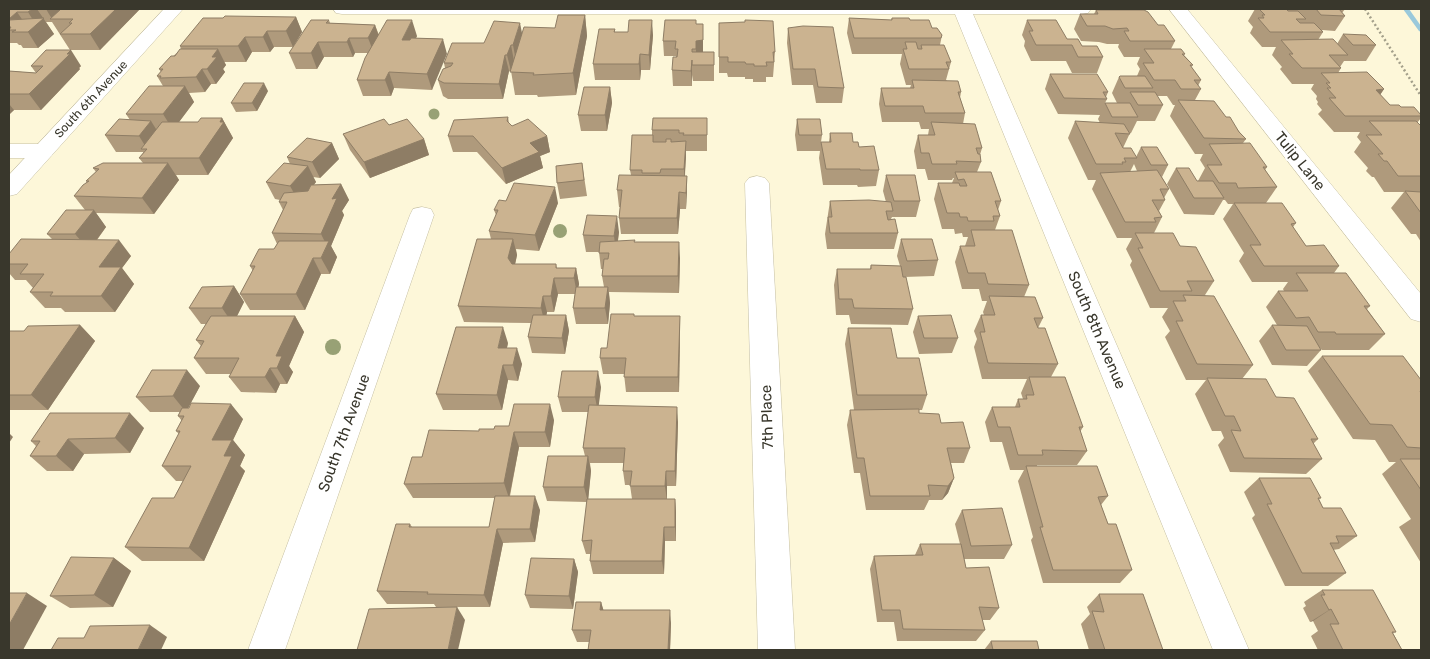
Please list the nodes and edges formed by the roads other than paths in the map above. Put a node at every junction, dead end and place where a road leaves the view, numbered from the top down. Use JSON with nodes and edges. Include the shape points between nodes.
{"nodes":[{"id":1,"x":174,"y":9,"type":"edge"},
{"id":2,"x":342,"y":9,"type":"edge"},
{"id":3,"x":962,"y":9,"type":"edge"},
{"id":4,"x":1059,"y":9,"type":"edge"},
{"id":5,"x":1082,"y":9,"type":"edge"},
{"id":6,"x":1178,"y":9,"type":"edge"},
{"id":7,"x":43,"y":151,"type":"junction"},
{"id":8,"x":9,"y":152,"type":"edge"},
{"id":9,"x":757,"y":183,"type":"dead end"},
{"id":10,"x":9,"y":189,"type":"edge"},
{"id":11,"x":422,"y":215,"type":"dead end"},
{"id":12,"x":1421,"y":312,"type":"edge"},
{"id":13,"x":266,"y":650,"type":"edge"},
{"id":14,"x":776,"y":650,"type":"edge"},
{"id":15,"x":1231,"y":650,"type":"edge"}],
"edges":[{"from":1,"to":7,"type":"street","name":"South 6th Avenue"},
{"from":2,"to":3,"type":"street"},
{"from":3,"to":4,"type":"street"},
{"from":3,"to":15,"type":"street","name":"South 8th Avenue"},
{"from":4,"to":5,"type":"street"},
{"from":6,"to":12,"type":"street","name":"Tulip Lane"},
{"from":7,"to":8,"type":"street"},
{"from":7,"to":10,"type":"street","name":"South 6th Avenue"},
{"from":9,"to":14,"type":"street","name":"7th Place"},
{"from":11,"to":13,"type":"street","name":"South 7th Avenue"}]}
